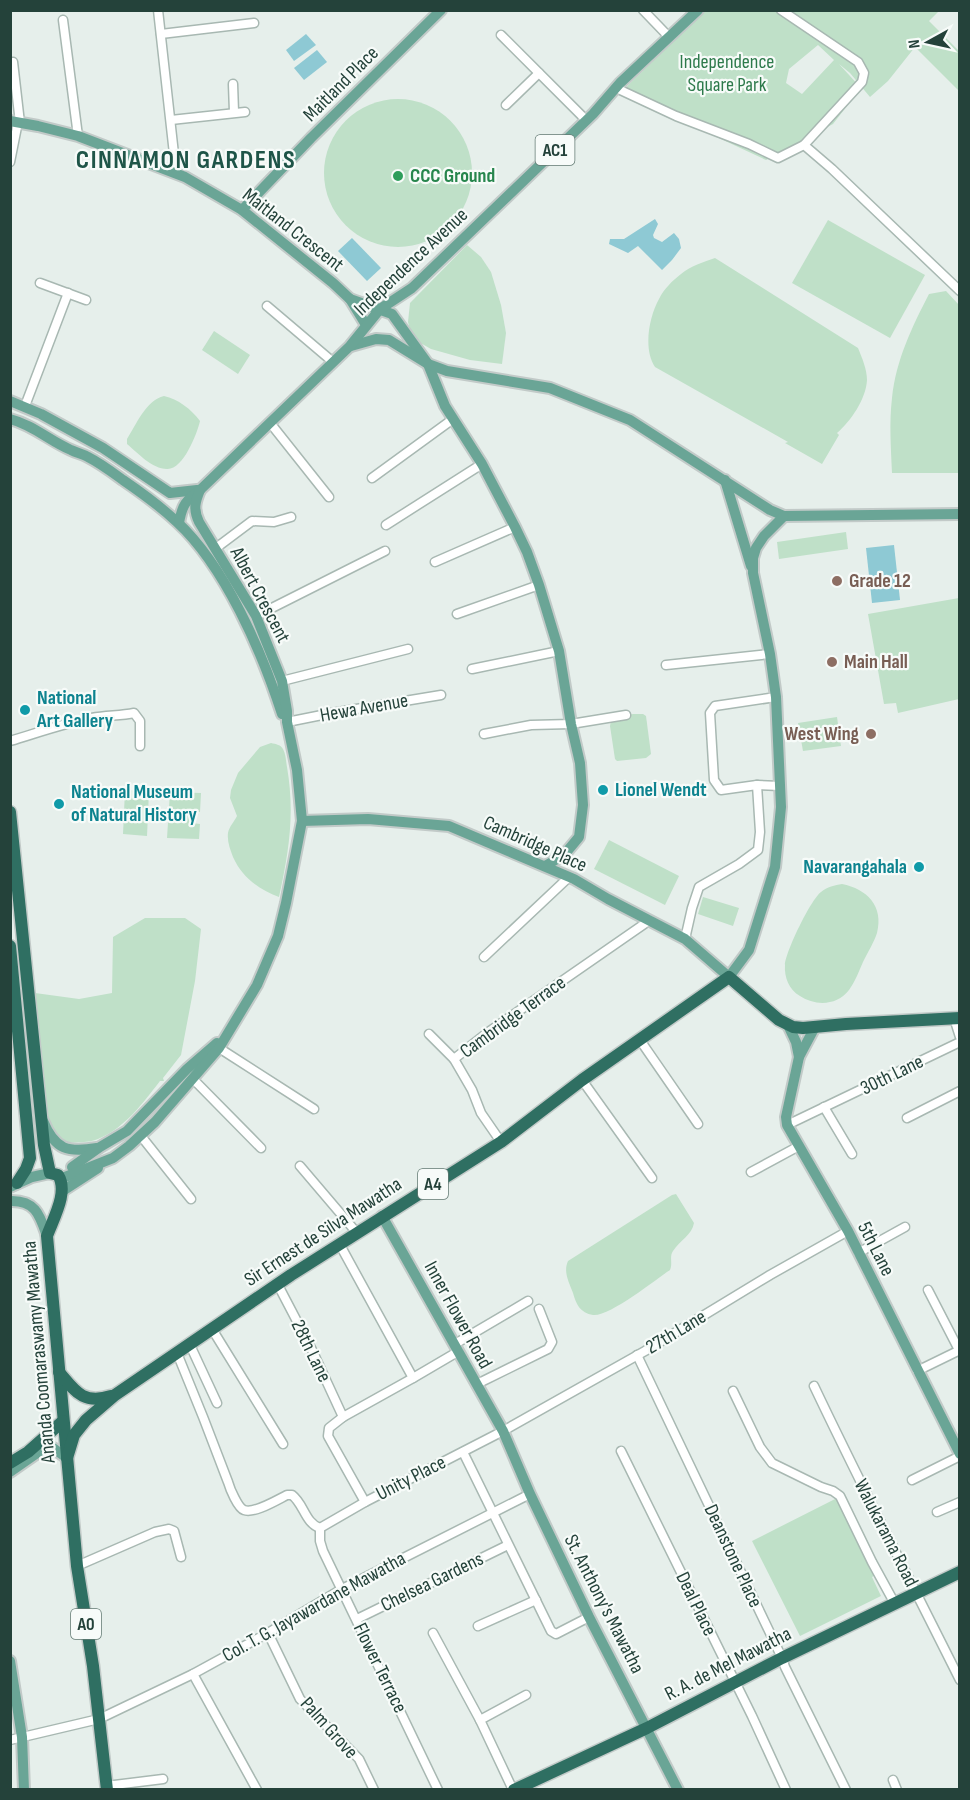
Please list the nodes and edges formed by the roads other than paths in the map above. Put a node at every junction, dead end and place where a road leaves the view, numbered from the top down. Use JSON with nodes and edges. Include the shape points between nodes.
{"nodes":[{"id":1,"x":158,"y":10,"type":"edge"},
{"id":2,"x":441,"y":10,"type":"edge"},
{"id":3,"x":643,"y":10,"type":"edge"},
{"id":4,"x":698,"y":10,"type":"edge"},
{"id":5,"x":781,"y":10,"type":"edge"},
{"id":6,"x":63,"y":20,"type":"dead end"},
{"id":7,"x":254,"y":23,"type":"dead end"},
{"id":8,"x":161,"y":34,"type":"junction"},
{"id":9,"x":501,"y":35,"type":"dead end"},
{"id":10,"x":669,"y":37,"type":"junction"},
{"id":11,"x":13,"y":62,"type":"dead end"},
{"id":12,"x":538,"y":73,"type":"junction"},
{"id":13,"x":233,"y":84,"type":"dead end"},
{"id":14,"x":616,"y":88,"type":"junction"},
{"id":15,"x":506,"y":105,"type":"dead end"},
{"id":16,"x":234,"y":112,"type":"junction"},
{"id":17,"x":245,"y":112,"type":"dead end"},
{"id":18,"x":171,"y":120,"type":"junction"},
{"id":19,"x":586,"y":120,"type":"junction"},
{"id":20,"x":16,"y":122,"type":"edge"},
{"id":21,"x":78,"y":136,"type":"junction"},
{"id":22,"x":804,"y":145,"type":"junction"},
{"id":23,"x":10,"y":162,"type":"edge"},
{"id":24,"x":176,"y":172,"type":"junction"},
{"id":25,"x":242,"y":210,"type":"junction"},
{"id":26,"x":40,"y":283,"type":"dead end"},
{"id":27,"x":960,"y":291,"type":"edge"},
{"id":28,"x":68,"y":293,"type":"junction"},
{"id":29,"x":350,"y":298,"type":"junction"},
{"id":30,"x":86,"y":300,"type":"dead end"},
{"id":31,"x":267,"y":306,"type":"dead end"},
{"id":32,"x":380,"y":309,"type":"junction"},
{"id":33,"x":366,"y":325,"type":"junction"},
{"id":34,"x":351,"y":346,"type":"junction"},
{"id":35,"x":333,"y":362,"type":"junction"},
{"id":36,"x":428,"y":364,"type":"junction"},
{"id":37,"x":10,"y":401,"type":"edge"},
{"id":38,"x":26,"y":406,"type":"junction"},
{"id":39,"x":10,"y":419,"type":"edge"},
{"id":40,"x":453,"y":420,"type":"junction"},
{"id":41,"x":271,"y":424,"type":"junction"},
{"id":42,"x":482,"y":464,"type":"junction"},
{"id":43,"x":372,"y":478,"type":"dead end"},
{"id":44,"x":725,"y":480,"type":"junction"},
{"id":45,"x":201,"y":490,"type":"junction"},
{"id":46,"x":170,"y":493,"type":"junction"},
{"id":47,"x":329,"y":497,"type":"dead end"},
{"id":48,"x":158,"y":506,"type":"junction"},
{"id":49,"x":959,"y":514,"type":"edge"},
{"id":50,"x":784,"y":516,"type":"junction"},
{"id":51,"x":291,"y":517,"type":"dead end"},
{"id":52,"x":178,"y":523,"type":"junction"},
{"id":53,"x":386,"y":525,"type":"dead end"},
{"id":54,"x":515,"y":527,"type":"junction"},
{"id":55,"x":216,"y":548,"type":"junction"},
{"id":56,"x":385,"y":551,"type":"dead end"},
{"id":57,"x":435,"y":562,"type":"dead end"},
{"id":58,"x":753,"y":573,"type":"junction"},
{"id":59,"x":539,"y":585,"type":"junction"},
{"id":60,"x":231,"y":597,"type":"junction"},
{"id":61,"x":247,"y":602,"type":"junction"},
{"id":62,"x":457,"y":614,"type":"dead end"},
{"id":63,"x":256,"y":616,"type":"junction"},
{"id":64,"x":408,"y":649,"type":"dead end"},
{"id":65,"x":559,"y":651,"type":"junction"},
{"id":66,"x":770,"y":654,"type":"junction"},
{"id":67,"x":666,"y":665,"type":"dead end"},
{"id":68,"x":472,"y":669,"type":"dead end"},
{"id":69,"x":282,"y":681,"type":"junction"},
{"id":70,"x":441,"y":695,"type":"dead end"},
{"id":71,"x":776,"y":697,"type":"junction"},
{"id":72,"x":626,"y":715,"type":"dead end"},
{"id":73,"x":287,"y":722,"type":"junction"},
{"id":74,"x":571,"y":724,"type":"junction"},
{"id":75,"x":484,"y":734,"type":"dead end"},
{"id":76,"x":10,"y":741,"type":"edge"},
{"id":77,"x":140,"y":746,"type":"dead end"},
{"id":78,"x":757,"y":785,"type":"junction"},
{"id":79,"x":780,"y":786,"type":"junction"},
{"id":80,"x":10,"y":812,"type":"edge"},
{"id":81,"x":303,"y":821,"type":"junction"},
{"id":82,"x":545,"y":866,"type":"junction"},
{"id":83,"x":569,"y":877,"type":"junction"},
{"id":84,"x":650,"y":920,"type":"junction"},
{"id":85,"x":685,"y":939,"type":"junction"},
{"id":86,"x":10,"y":946,"type":"edge"},
{"id":87,"x":484,"y":957,"type":"dead end"},
{"id":88,"x":729,"y":977,"type":"junction"},
{"id":89,"x":957,"y":1018,"type":"edge"},
{"id":90,"x":788,"y":1025,"type":"junction"},
{"id":91,"x":815,"y":1027,"type":"junction"},
{"id":92,"x":228,"y":1034,"type":"junction"},
{"id":93,"x":429,"y":1034,"type":"dead end"},
{"id":94,"x":960,"y":1037,"type":"edge"},
{"id":95,"x":640,"y":1040,"type":"junction"},
{"id":96,"x":960,"y":1042,"type":"edge"},
{"id":97,"x":219,"y":1048,"type":"junction"},
{"id":98,"x":799,"y":1057,"type":"junction"},
{"id":99,"x":454,"y":1059,"type":"junction"},
{"id":100,"x":193,"y":1079,"type":"junction"},
{"id":101,"x":582,"y":1080,"type":"junction"},
{"id":102,"x":960,"y":1091,"type":"edge"},
{"id":103,"x":824,"y":1107,"type":"junction"},
{"id":104,"x":314,"y":1109,"type":"dead end"},
{"id":105,"x":41,"y":1115,"type":"junction"},
{"id":106,"x":907,"y":1118,"type":"dead end"},
{"id":107,"x":698,"y":1124,"type":"dead end"},
{"id":108,"x":787,"y":1125,"type":"junction"},
{"id":109,"x":141,"y":1136,"type":"junction"},
{"id":110,"x":501,"y":1142,"type":"junction"},
{"id":111,"x":799,"y":1146,"type":"junction"},
{"id":112,"x":100,"y":1147,"type":"junction"},
{"id":113,"x":261,"y":1148,"type":"dead end"},
{"id":114,"x":852,"y":1154,"type":"dead end"},
{"id":115,"x":113,"y":1158,"type":"junction"},
{"id":116,"x":300,"y":1166,"type":"dead end"},
{"id":117,"x":751,"y":1172,"type":"dead end"},
{"id":118,"x":56,"y":1176,"type":"junction"},
{"id":119,"x":652,"y":1178,"type":"dead end"},
{"id":120,"x":14,"y":1185,"type":"edge"},
{"id":121,"x":61,"y":1192,"type":"junction"},
{"id":122,"x":191,"y":1199,"type":"dead end"},
{"id":123,"x":10,"y":1201,"type":"edge"},
{"id":124,"x":382,"y":1216,"type":"junction"},
{"id":125,"x":905,"y":1227,"type":"dead end"},
{"id":126,"x":848,"y":1231,"type":"junction"},
{"id":127,"x":357,"y":1233,"type":"junction"},
{"id":128,"x":46,"y":1236,"type":"junction"},
{"id":129,"x":340,"y":1245,"type":"junction"},
{"id":130,"x":858,"y":1252,"type":"junction"},
{"id":131,"x":278,"y":1285,"type":"junction"},
{"id":132,"x":928,"y":1290,"type":"dead end"},
{"id":133,"x":528,"y":1301,"type":"dead end"},
{"id":134,"x":539,"y":1309,"type":"dead end"},
{"id":135,"x":212,"y":1329,"type":"junction"},
{"id":136,"x":190,"y":1345,"type":"junction"},
{"id":137,"x":457,"y":1347,"type":"junction"},
{"id":138,"x":959,"y":1350,"type":"edge"},
{"id":139,"x":177,"y":1353,"type":"junction"},
{"id":140,"x":637,"y":1355,"type":"junction"},
{"id":141,"x":58,"y":1371,"type":"junction"},
{"id":142,"x":917,"y":1371,"type":"junction"},
{"id":143,"x":413,"y":1378,"type":"junction"},
{"id":144,"x":477,"y":1384,"type":"junction"},
{"id":145,"x":814,"y":1386,"type":"dead end"},
{"id":146,"x":733,"y":1391,"type":"dead end"},
{"id":147,"x":115,"y":1395,"type":"junction"},
{"id":148,"x":217,"y":1403,"type":"dead end"},
{"id":149,"x":343,"y":1417,"type":"junction"},
{"id":150,"x":63,"y":1421,"type":"junction"},
{"id":151,"x":503,"y":1431,"type":"junction"},
{"id":152,"x":283,"y":1444,"type":"dead end"},
{"id":153,"x":621,"y":1451,"type":"dead end"},
{"id":154,"x":463,"y":1452,"type":"junction"},
{"id":155,"x":960,"y":1455,"type":"edge"},
{"id":156,"x":67,"y":1458,"type":"junction"},
{"id":157,"x":10,"y":1463,"type":"edge"},
{"id":158,"x":10,"y":1472,"type":"edge"},
{"id":159,"x":912,"y":1480,"type":"dead end"},
{"id":160,"x":530,"y":1494,"type":"junction"},
{"id":161,"x":365,"y":1502,"type":"junction"},
{"id":162,"x":960,"y":1502,"type":"edge"},
{"id":163,"x":493,"y":1512,"type":"junction"},
{"id":164,"x":938,"y":1512,"type":"dead end"},
{"id":165,"x":320,"y":1528,"type":"junction"},
{"id":166,"x":508,"y":1545,"type":"junction"},
{"id":167,"x":181,"y":1557,"type":"dead end"},
{"id":168,"x":77,"y":1566,"type":"junction"},
{"id":169,"x":960,"y":1572,"type":"edge"},
{"id":170,"x":342,"y":1589,"type":"junction"},
{"id":171,"x":917,"y":1593,"type":"junction"},
{"id":172,"x":536,"y":1600,"type":"junction"},
{"id":173,"x":894,"y":1604,"type":"junction"},
{"id":174,"x":589,"y":1617,"type":"junction"},
{"id":175,"x":357,"y":1618,"type":"junction"},
{"id":176,"x":478,"y":1626,"type":"dead end"},
{"id":177,"x":268,"y":1633,"type":"junction"},
{"id":178,"x":433,"y":1633,"type":"dead end"},
{"id":179,"x":782,"y":1658,"type":"junction"},
{"id":180,"x":10,"y":1661,"type":"edge"},
{"id":181,"x":193,"y":1674,"type":"junction"},
{"id":182,"x":960,"y":1680,"type":"edge"},
{"id":183,"x":734,"y":1682,"type":"junction"},
{"id":184,"x":526,"y":1695,"type":"dead end"},
{"id":185,"x":99,"y":1719,"type":"junction"},
{"id":186,"x":480,"y":1720,"type":"junction"},
{"id":187,"x":647,"y":1728,"type":"junction"},
{"id":188,"x":16,"y":1738,"type":"edge"},
{"id":189,"x":163,"y":1779,"type":"dead end"},
{"id":190,"x":893,"y":1780,"type":"dead end"},
{"id":191,"x":106,"y":1788,"type":"edge"},
{"id":192,"x":24,"y":1790,"type":"edge"},
{"id":193,"x":257,"y":1790,"type":"edge"},
{"id":194,"x":374,"y":1790,"type":"edge"},
{"id":195,"x":438,"y":1790,"type":"edge"},
{"id":196,"x":513,"y":1790,"type":"edge"},
{"id":197,"x":678,"y":1790,"type":"edge"},
{"id":198,"x":786,"y":1790,"type":"edge"},
{"id":199,"x":846,"y":1790,"type":"edge"},
{"id":200,"x":897,"y":1790,"type":"edge"}],
"edges":[{"from":1,"to":8,"type":"street"},
{"from":2,"to":25,"type":"main road","name":"Maitland Place"},
{"from":3,"to":10,"type":"street"},
{"from":4,"to":10,"type":"main road","name":"Independence Avenue","number":"AC1"},
{"from":5,"to":22,"type":"street","via":[[858,62],[864,73],[862,82]]},
{"from":6,"to":21,"type":"street"},
{"from":7,"to":8,"type":"street"},
{"from":8,"to":18,"type":"street"},
{"from":9,"to":12,"type":"street"},
{"from":10,"to":14,"type":"main road","name":"Independence Avenue","number":"AC1"},
{"from":11,"to":20,"type":"street"},
{"from":12,"to":15,"type":"street"},
{"from":12,"to":19,"type":"street"},
{"from":13,"to":16,"type":"street"},
{"from":14,"to":19,"type":"main road","name":"Independence Avenue","number":"AC1"},
{"from":14,"to":22,"type":"street","via":[[778,158]]},
{"from":16,"to":17,"type":"street"},
{"from":16,"to":18,"type":"street"},
{"from":18,"to":24,"type":"street"},
{"from":19,"to":32,"type":"main road","name":"Independence Avenue","number":"AC1","via":[[412,288]]},
{"from":20,"to":21,"type":"main road","name":"Maitland Crescent"},
{"from":20,"to":23,"type":"street"},
{"from":21,"to":24,"type":"main road","name":"Maitland Crescent"},
{"from":22,"to":27,"type":"street"},
{"from":24,"to":25,"type":"main road","name":"Maitland Crescent"},
{"from":25,"to":29,"type":"main road","name":"Maitland Crescent"},
{"from":26,"to":28,"type":"street"},
{"from":28,"to":30,"type":"street"},
{"from":28,"to":38,"type":"street"},
{"from":29,"to":32,"type":"main road","name":"Maitland Crescent"},
{"from":29,"to":33,"type":"main road","name":"Maitland Crescent"},
{"from":31,"to":35,"type":"street"},
{"from":32,"to":33,"type":"main road","name":"Independence Avenue","number":"AC1"},
{"from":32,"to":36,"type":"main road","via":[[392,314]]},
{"from":33,"to":34,"type":"main road","name":"Independence Avenue","number":"AC1"},
{"from":34,"to":35,"type":"main road","name":"Independence Avenue","number":"AC1"},
{"from":34,"to":36,"type":"main road","via":[[376,339],[389,340]]},
{"from":35,"to":41,"type":"main road","name":"Independence Avenue","number":"AC1"},
{"from":36,"to":40,"type":"main road"},
{"from":36,"to":44,"type":"main road","via":[[447,371],[550,388],[604,408]]},
{"from":37,"to":38,"type":"main road"},
{"from":38,"to":46,"type":"main road","via":[[103,448]]},
{"from":39,"to":48,"type":"main road","name":"Albert Crescent","via":[[88,457]]},
{"from":40,"to":42,"type":"main road"},
{"from":40,"to":43,"type":"street"},
{"from":41,"to":45,"type":"main road","name":"Independence Avenue","number":"AC1"},
{"from":41,"to":47,"type":"street"},
{"from":42,"to":53,"type":"street"},
{"from":42,"to":54,"type":"main road"},
{"from":44,"to":50,"type":"main road"},
{"from":44,"to":58,"type":"main road"},
{"from":45,"to":46,"type":"main road"},
{"from":45,"to":52,"type":"main road","name":"Independence Avenue","via":[[185,503]]},
{"from":45,"to":55,"type":"main road","name":"Albert Crescent","via":[[195,513]]},
{"from":46,"to":48,"type":"main road","via":[[167,502]]},
{"from":48,"to":52,"type":"main road","name":"Albert Crescent"},
{"from":49,"to":50,"type":"main road"},
{"from":50,"to":58,"type":"main road","via":[[756,548]]},
{"from":51,"to":55,"type":"street","via":[[274,522],[252,521]]},
{"from":52,"to":60,"type":"main road","name":"Albert Crescent","via":[[212,563]]},
{"from":54,"to":57,"type":"street"},
{"from":54,"to":59,"type":"main road"},
{"from":55,"to":61,"type":"main road","name":"Albert Crescent"},
{"from":56,"to":63,"type":"street"},
{"from":58,"to":66,"type":"main road"},
{"from":59,"to":62,"type":"street"},
{"from":59,"to":65,"type":"main road"},
{"from":60,"to":61,"type":"main road"},
{"from":60,"to":73,"type":"main road","name":"Albert Crescent","via":[[250,631]]},
{"from":61,"to":63,"type":"main road","name":"Albert Crescent"},
{"from":63,"to":69,"type":"main road","name":"Albert Crescent"},
{"from":64,"to":69,"type":"street"},
{"from":65,"to":68,"type":"street"},
{"from":65,"to":74,"type":"main road"},
{"from":66,"to":67,"type":"street"},
{"from":66,"to":71,"type":"main road"},
{"from":69,"to":73,"type":"main road","name":"Albert Crescent"},
{"from":70,"to":73,"type":"street","name":"Hewa Avenue"},
{"from":71,"to":78,"type":"street","via":[[715,706],[710,712],[714,780],[721,790]]},
{"from":71,"to":79,"type":"main road"},
{"from":72,"to":74,"type":"street"},
{"from":73,"to":81,"type":"main road","name":"Albert Crescent"},
{"from":74,"to":75,"type":"street","via":[[531,725]]},
{"from":74,"to":82,"type":"main road","via":[[580,763],[583,805],[579,837],[564,855]]},
{"from":76,"to":77,"type":"street","via":[[93,718],[134,713],[140,721]]},
{"from":78,"to":79,"type":"street"},
{"from":78,"to":85,"type":"street","via":[[758,850],[699,887]]},
{"from":79,"to":88,"type":"main road","via":[[775,867],[749,950]]},
{"from":80,"to":105,"type":"highway","name":"Ananda Coomaraswamy Mawatha","number":"A0"},
{"from":81,"to":82,"type":"main road","name":"Cambridge Place","via":[[368,819],[449,826]]},
{"from":81,"to":92,"type":"main road","name":"Albert Crescent","via":[[278,936],[257,985]]},
{"from":82,"to":83,"type":"main road","name":"Cambridge Place"},
{"from":83,"to":84,"type":"main road","name":"Cambridge Place"},
{"from":83,"to":87,"type":"street"},
{"from":84,"to":85,"type":"main road","name":"Cambridge Place"},
{"from":84,"to":99,"type":"street","name":"Cambridge Terrace"},
{"from":85,"to":88,"type":"main road","name":"Cambridge Place"},
{"from":86,"to":120,"type":"highway","via":[[30,1158]]},
{"from":88,"to":90,"type":"highway"},
{"from":88,"to":95,"type":"highway","name":"Sir Ernest de Silva Mawatha","number":"A4"},
{"from":89,"to":91,"type":"highway"},
{"from":89,"to":94,"type":"street"},
{"from":90,"to":91,"type":"highway"},
{"from":90,"to":98,"type":"main road"},
{"from":91,"to":98,"type":"main road"},
{"from":92,"to":97,"type":"main road","name":"Albert Crescent"},
{"from":92,"to":112,"type":"main road","via":[[187,1069],[127,1131]]},
{"from":93,"to":99,"type":"street"},
{"from":95,"to":101,"type":"highway","name":"Sir Ernest de Silva Mawatha","number":"A4"},
{"from":95,"to":107,"type":"street"},
{"from":96,"to":103,"type":"street","name":"30th Lane"},
{"from":97,"to":100,"type":"main road","name":"Albert Crescent"},
{"from":97,"to":104,"type":"street"},
{"from":98,"to":108,"type":"main road"},
{"from":99,"to":110,"type":"street","name":"Cambridge Terrace","via":[[481,1113]]},
{"from":100,"to":109,"type":"main road","name":"Albert Crescent"},
{"from":100,"to":113,"type":"street"},
{"from":101,"to":110,"type":"highway","name":"Sir Ernest de Silva Mawatha","number":"A4"},
{"from":101,"to":119,"type":"street"},
{"from":102,"to":106,"type":"street"},
{"from":103,"to":108,"type":"street","name":"30th Lane"},
{"from":103,"to":114,"type":"street"},
{"from":105,"to":112,"type":"main road","via":[[48,1133],[64,1148],[78,1151]]},
{"from":105,"to":118,"type":"highway","name":"Ananda Coomaraswamy Mawatha","number":"A0"},
{"from":108,"to":111,"type":"main road","name":"5th Lane"},
{"from":109,"to":115,"type":"main road","name":"Albert Crescent"},
{"from":109,"to":122,"type":"street"},
{"from":110,"to":124,"type":"highway","name":"Sir Ernest de Silva Mawatha","number":"A4"},
{"from":111,"to":117,"type":"street"},
{"from":111,"to":126,"type":"main road","name":"5th Lane"},
{"from":112,"to":118,"type":"main road"},
{"from":115,"to":118,"type":"main road"},
{"from":115,"to":121,"type":"main road"},
{"from":116,"to":127,"type":"street"},
{"from":118,"to":120,"type":"main road","via":[[39,1174]]},
{"from":118,"to":121,"type":"highway","name":"Ananda Coomaraswamy Mawatha","number":"A0"},
{"from":121,"to":128,"type":"highway","name":"Ananda Coomaraswamy Mawatha","number":"A0"},
{"from":123,"to":128,"type":"main road","via":[[25,1203],[37,1212]]},
{"from":124,"to":127,"type":"highway","name":"Sir Ernest de Silva Mawatha","number":"A4"},
{"from":124,"to":137,"type":"main road","name":"Inner Flower Road"},
{"from":125,"to":130,"type":"street"},
{"from":126,"to":130,"type":"main road","name":"5th Lane"},
{"from":126,"to":140,"type":"street","name":"27th Lane"},
{"from":127,"to":129,"type":"highway","name":"Sir Ernest de Silva Mawatha","number":"A4"},
{"from":128,"to":141,"type":"highway","name":"Ananda Coomaraswamy Mawatha","number":"A0"},
{"from":129,"to":131,"type":"highway","name":"Sir Ernest de Silva Mawatha","number":"A4"},
{"from":129,"to":143,"type":"street"},
{"from":130,"to":142,"type":"main road","name":"5th Lane"},
{"from":131,"to":135,"type":"highway","name":"Sir Ernest de Silva Mawatha","number":"A4"},
{"from":131,"to":149,"type":"street","name":"28th Lane"},
{"from":132,"to":138,"type":"street"},
{"from":133,"to":137,"type":"street"},
{"from":134,"to":144,"type":"street","via":[[552,1342],[548,1349]]},
{"from":135,"to":136,"type":"highway","name":"Sir Ernest de Silva Mawatha","number":"A4"},
{"from":135,"to":152,"type":"street"},
{"from":136,"to":139,"type":"highway","name":"Sir Ernest de Silva Mawatha","number":"A4"},
{"from":136,"to":148,"type":"street"},
{"from":137,"to":143,"type":"street"},
{"from":137,"to":144,"type":"main road","name":"Inner Flower Road"},
{"from":138,"to":142,"type":"street"},
{"from":139,"to":147,"type":"highway","name":"Sir Ernest de Silva Mawatha","number":"A4"},
{"from":139,"to":165,"type":"street","name":"Flower Terrace","via":[[240,1508],[255,1510],[292,1495],[299,1500],[310,1522]]},
{"from":140,"to":151,"type":"street","name":"27th Lane"},
{"from":140,"to":179,"type":"street","name":"Deanstone Place"},
{"from":141,"to":147,"type":"highway","name":"Sir Ernest de Silva Mawatha","number":"A4","via":[[78,1394],[89,1399]]},
{"from":141,"to":150,"type":"highway","name":"Ananda Coomaraswamy Mawatha","number":"A0"},
{"from":142,"to":155,"type":"main road","name":"5th Lane"},
{"from":143,"to":149,"type":"street"},
{"from":144,"to":151,"type":"main road","name":"Inner Flower Road"},
{"from":145,"to":171,"type":"street","name":"Walukarama Road"},
{"from":146,"to":173,"type":"street","via":[[772,1463],[840,1496]]},
{"from":147,"to":156,"type":"highway","name":"Sir Ernest de Silva Mawatha","number":"A4","via":[[74,1435]]},
{"from":149,"to":161,"type":"street","via":[[329,1428],[328,1436]]},
{"from":150,"to":156,"type":"highway","name":"Ananda Coomaraswamy Mawatha","number":"A0"},
{"from":150,"to":157,"type":"highway"},
{"from":151,"to":154,"type":"street","name":"Unity Place"},
{"from":151,"to":160,"type":"main road","name":"St. Anthony's Mawatha"},
{"from":153,"to":183,"type":"street","name":"Deal Place"},
{"from":154,"to":161,"type":"street","name":"Unity Place"},
{"from":154,"to":163,"type":"street"},
{"from":155,"to":159,"type":"street"},
{"from":156,"to":158,"type":"main road","via":[[53,1448],[43,1449]]},
{"from":156,"to":168,"type":"highway","name":"Ananda Coomaraswamy Mawatha","number":"A0"},
{"from":160,"to":163,"type":"street","name":"Col. T. G. Jayawardane Mawatha"},
{"from":160,"to":174,"type":"main road","name":"St. Anthony's Mawatha"},
{"from":161,"to":165,"type":"street","name":"Unity Place"},
{"from":162,"to":164,"type":"street"},
{"from":163,"to":166,"type":"street"},
{"from":163,"to":170,"type":"street","name":"Col. T. G. Jayawardane Mawatha"},
{"from":165,"to":170,"type":"street","name":"Flower Terrace","via":[[323,1551]]},
{"from":166,"to":172,"type":"street"},
{"from":166,"to":175,"type":"street","name":"Chelsea Gardens"},
{"from":167,"to":168,"type":"street","via":[[174,1531],[169,1529]]},
{"from":168,"to":185,"type":"highway","name":"Ananda Coomaraswamy Mawatha","number":"A0"},
{"from":169,"to":171,"type":"highway","name":"R. A. de Mel Mawatha"},
{"from":170,"to":175,"type":"street","name":"Flower Terrace"},
{"from":170,"to":177,"type":"street","name":"Col. T. G. Jayawardane Mawatha"},
{"from":171,"to":173,"type":"highway","name":"R. A. de Mel Mawatha"},
{"from":171,"to":182,"type":"street","name":"Walukarama Road"},
{"from":172,"to":174,"type":"street","via":[[556,1634]]},
{"from":172,"to":176,"type":"street"},
{"from":173,"to":179,"type":"highway","name":"R. A. de Mel Mawatha"},
{"from":174,"to":187,"type":"main road","name":"St. Anthony's Mawatha"},
{"from":175,"to":195,"type":"street","name":"Flower Terrace"},
{"from":177,"to":181,"type":"street","name":"Col. T. G. Jayawardane Mawatha"},
{"from":177,"to":194,"type":"street","name":"Palm Grove","via":[[300,1699],[359,1759]]},
{"from":178,"to":186,"type":"street"},
{"from":179,"to":183,"type":"highway","name":"R. A. de Mel Mawatha"},
{"from":179,"to":199,"type":"street","name":"Deanstone Place"},
{"from":180,"to":188,"type":"main road"},
{"from":181,"to":185,"type":"street","name":"Col. T. G. Jayawardane Mawatha"},
{"from":181,"to":193,"type":"street"},
{"from":183,"to":187,"type":"highway","name":"R. A. de Mel Mawatha"},
{"from":183,"to":198,"type":"street","name":"Deal Place"},
{"from":184,"to":186,"type":"street"},
{"from":185,"to":188,"type":"street","name":"Col. T. G. Jayawardane Mawatha"},
{"from":185,"to":191,"type":"highway","name":"Ananda Coomaraswamy Mawatha","number":"A0"},
{"from":186,"to":196,"type":"street"},
{"from":187,"to":196,"type":"highway","name":"R. A. de Mel Mawatha"},
{"from":187,"to":197,"type":"main road","name":"St. Anthony's Mawatha"},
{"from":188,"to":192,"type":"main road"},
{"from":189,"to":191,"type":"street"},
{"from":190,"to":200,"type":"street"}]}
